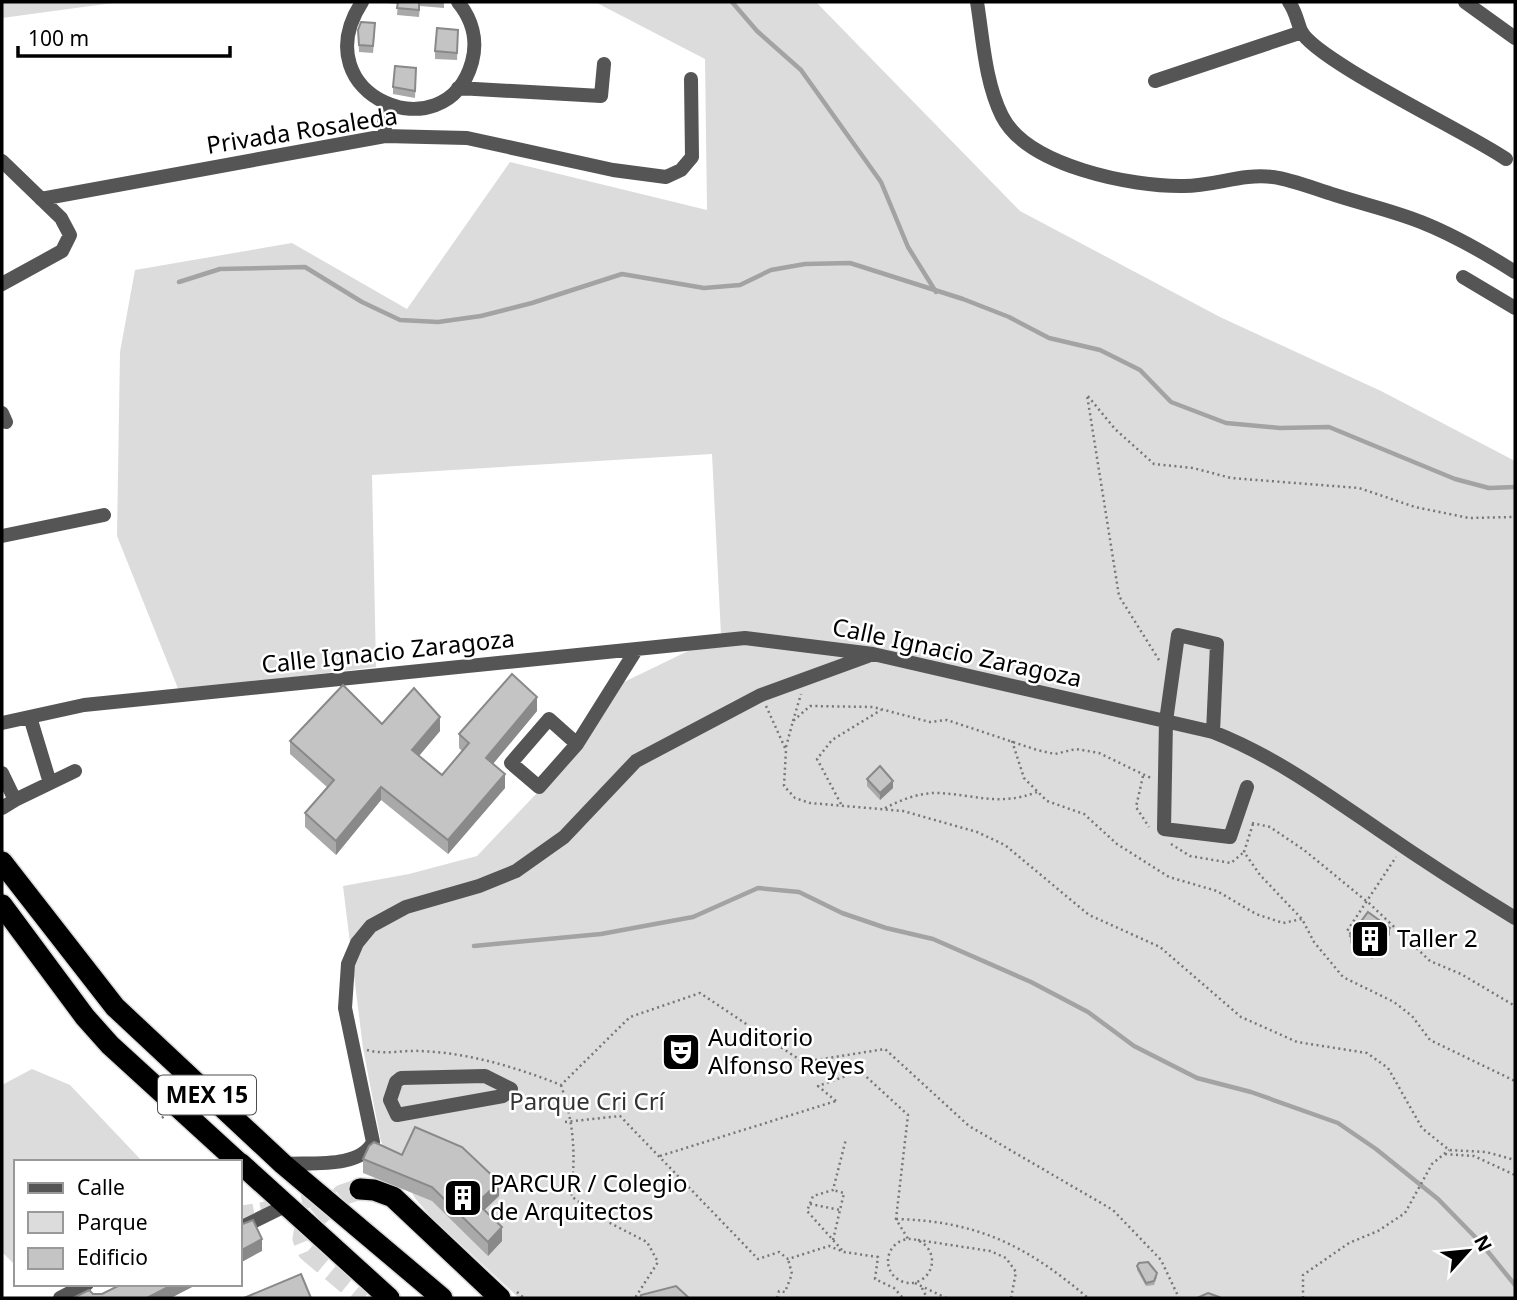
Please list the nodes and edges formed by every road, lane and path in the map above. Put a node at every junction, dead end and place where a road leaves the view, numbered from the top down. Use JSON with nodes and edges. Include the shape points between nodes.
{"nodes":[{"id":1,"x":362,"y":2,"type":"edge"},
{"id":2,"x":458,"y":2,"type":"edge"},
{"id":3,"x":977,"y":2,"type":"edge"},
{"id":4,"x":1289,"y":2,"type":"edge"},
{"id":5,"x":1465,"y":2,"type":"edge"},
{"id":6,"x":1302,"y":32,"type":"junction"},
{"id":7,"x":1515,"y":38,"type":"edge"},
{"id":8,"x":604,"y":64,"type":"dead end"},
{"id":9,"x":691,"y":79,"type":"dead end"},
{"id":10,"x":1155,"y":81,"type":"dead end"},
{"id":11,"x":458,"y":88,"type":"junction"},
{"id":12,"x":384,"y":104,"type":"junction"},
{"id":13,"x":385,"y":136,"type":"junction"},
{"id":14,"x":1506,"y":159,"type":"dead end"},
{"id":15,"x":2,"y":161,"type":"edge"},
{"id":16,"x":41,"y":199,"type":"junction"},
{"id":17,"x":1515,"y":272,"type":"edge"},
{"id":18,"x":1463,"y":277,"type":"dead end"},
{"id":19,"x":2,"y":284,"type":"edge"},
{"id":20,"x":1515,"y":308,"type":"edge"},
{"id":21,"x":104,"y":515,"type":"dead end"},
{"id":22,"x":1515,"y":517,"type":"edge"},
{"id":23,"x":2,"y":536,"type":"edge"},
{"id":24,"x":636,"y":650,"type":"junction"},
{"id":25,"x":873,"y":654,"type":"junction"},
{"id":26,"x":1159,"y":670,"type":"dead end"},
{"id":27,"x":803,"y":679,"type":"junction"},
{"id":28,"x":761,"y":695,"type":"junction"},
{"id":29,"x":881,"y":710,"type":"junction"},
{"id":30,"x":30,"y":717,"type":"junction"},
{"id":31,"x":793,"y":721,"type":"junction"},
{"id":32,"x":1166,"y":721,"type":"junction"},
{"id":33,"x":2,"y":723,"type":"edge"},
{"id":34,"x":1213,"y":732,"type":"junction"},
{"id":35,"x":1012,"y":741,"type":"junction"},
{"id":36,"x":576,"y":744,"type":"junction"},
{"id":37,"x":786,"y":750,"type":"junction"},
{"id":38,"x":75,"y":771,"type":"dead end"},
{"id":39,"x":2,"y":773,"type":"edge"},
{"id":40,"x":50,"y":783,"type":"junction"},
{"id":41,"x":1166,"y":784,"type":"junction"},
{"id":42,"x":1247,"y":787,"type":"dead end"},
{"id":43,"x":1037,"y":792,"type":"junction"},
{"id":44,"x":8,"y":804,"type":"edge"},
{"id":45,"x":842,"y":806,"type":"junction"},
{"id":46,"x":882,"y":809,"type":"junction"},
{"id":47,"x":1238,"y":813,"type":"junction"},
{"id":48,"x":1253,"y":824,"type":"junction"},
{"id":49,"x":1403,"y":846,"type":"junction"},
{"id":50,"x":2,"y":862,"type":"edge"},
{"id":51,"x":1366,"y":900,"type":"junction"},
{"id":52,"x":2,"y":905,"type":"edge"},
{"id":53,"x":1515,"y":918,"type":"edge"},
{"id":54,"x":1302,"y":919,"type":"junction"},
{"id":55,"x":1351,"y":934,"type":"edge"},
{"id":56,"x":1515,"y":1006,"type":"edge"},
{"id":57,"x":352,"y":1046,"type":"junction"},
{"id":58,"x":201,"y":1080,"type":"dead end"},
{"id":59,"x":1515,"y":1081,"type":"edge"},
{"id":60,"x":561,"y":1085,"type":"junction"},
{"id":61,"x":364,"y":1100,"type":"junction"},
{"id":62,"x":390,"y":1100,"type":"junction"},
{"id":63,"x":162,"y":1118,"type":"dead end"},
{"id":64,"x":573,"y":1121,"type":"junction"},
{"id":65,"x":565,"y":1122,"type":"dead end"},
{"id":66,"x":846,"y":1139,"type":"dead end"},
{"id":67,"x":1447,"y":1152,"type":"junction"},
{"id":68,"x":660,"y":1156,"type":"junction"},
{"id":69,"x":237,"y":1160,"type":"edge"},
{"id":70,"x":1515,"y":1160,"type":"edge"},
{"id":71,"x":283,"y":1164,"type":"junction"},
{"id":72,"x":242,"y":1165,"type":"edge"},
{"id":73,"x":1515,"y":1175,"type":"edge"},
{"id":74,"x":360,"y":1189,"type":"tunnel mouth"},
{"id":75,"x":833,"y":1190,"type":"junction"},
{"id":76,"x":810,"y":1204,"type":"junction"},
{"id":77,"x":287,"y":1205,"type":"junction"},
{"id":78,"x":840,"y":1210,"type":"junction"},
{"id":79,"x":897,"y":1219,"type":"junction"},
{"id":80,"x":242,"y":1227,"type":"edge"},
{"id":81,"x":833,"y":1240,"type":"junction"},
{"id":82,"x":908,"y":1240,"type":"junction"},
{"id":83,"x":915,"y":1240,"type":"junction"},
{"id":84,"x":844,"y":1252,"type":"junction"},
{"id":85,"x":788,"y":1259,"type":"junction"},
{"id":86,"x":915,"y":1283,"type":"junction"},
{"id":87,"x":83,"y":1286,"type":"edge"},
{"id":88,"x":922,"y":1287,"type":"junction"},
{"id":89,"x":60,"y":1298,"type":"edge"},
{"id":90,"x":389,"y":1298,"type":"edge"},
{"id":91,"x":442,"y":1298,"type":"edge"},
{"id":92,"x":500,"y":1298,"type":"edge"},
{"id":93,"x":635,"y":1298,"type":"edge"},
{"id":94,"x":777,"y":1298,"type":"edge"},
{"id":95,"x":903,"y":1298,"type":"edge"},
{"id":96,"x":927,"y":1298,"type":"edge"},
{"id":97,"x":946,"y":1298,"type":"edge"},
{"id":98,"x":1012,"y":1298,"type":"edge"},
{"id":99,"x":1088,"y":1298,"type":"edge"},
{"id":100,"x":1179,"y":1298,"type":"edge"},
{"id":101,"x":1303,"y":1298,"type":"edge"}],
"edges":[{"from":1,"to":12,"type":"street","via":[[351,18],[347,58],[361,85]]},
{"from":2,"to":11,"type":"street","via":[[474,31],[475,52]]},
{"from":3,"to":17,"type":"street","via":[[989,78],[1001,115],[1035,151],[1106,176],[1146,184],[1185,187],[1250,175],[1277,178],[1420,222]]},
{"from":4,"to":6,"type":"street"},
{"from":5,"to":7,"type":"street"},
{"from":6,"to":10,"type":"street"},
{"from":6,"to":14,"type":"street","via":[[1318,48]]},
{"from":8,"to":11,"type":"street","via":[[601,96]]},
{"from":9,"to":13,"type":"street","name":"Privada Rosaleda","via":[[692,157],[681,170],[666,177],[467,138]]},
{"from":11,"to":12,"type":"street","via":[[443,101],[424,108]]},
{"from":12,"to":13,"type":"street"},
{"from":13,"to":16,"type":"street","name":"Privada Rosaleda"},
{"from":15,"to":16,"type":"street"},
{"from":16,"to":19,"type":"street","via":[[71,235],[62,251]]},
{"from":18,"to":20,"type":"street"},
{"from":21,"to":23,"type":"street"},
{"from":22,"to":26,"type":"path","via":[[1469,518],[1415,507],[1359,488],[1231,478],[1154,464],[1115,429],[1087,395],[1119,596],[1159,657]]},
{"from":24,"to":25,"type":"street","name":"Calle Ignacio Zaragoza","via":[[745,638]]},
{"from":24,"to":30,"type":"street","name":"Calle Ignacio Zaragoza","via":[[84,705]]},
{"from":24,"to":36,"type":"street"},
{"from":25,"to":27,"type":"street"},
{"from":25,"to":32,"type":"street","name":"Calle Ignacio Zaragoza"},
{"from":27,"to":28,"type":"street"},
{"from":27,"to":31,"type":"path"},
{"from":28,"to":37,"type":"path"},
{"from":28,"to":57,"type":"street","via":[[636,761],[564,837],[527,864],[479,886],[406,907],[371,926],[348,964],[345,1008]]},
{"from":29,"to":31,"type":"path","via":[[810,706]]},
{"from":29,"to":35,"type":"path","via":[[930,722],[947,720]]},
{"from":29,"to":45,"type":"path","via":[[832,740],[817,758]]},
{"from":30,"to":33,"type":"street","name":"Calle Ignacio Zaragoza"},
{"from":30,"to":40,"type":"street"},
{"from":31,"to":37,"type":"path"},
{"from":32,"to":34,"type":"street","name":"Calle Ignacio Zaragoza"},
{"from":32,"to":34,"type":"street","via":[[1178,635],[1217,644]]},
{"from":32,"to":41,"type":"street"},
{"from":34,"to":49,"type":"street","name":"Calle Ignacio Zaragoza","via":[[1253,747]]},
{"from":35,"to":41,"type":"path","via":[[1055,754],[1076,749],[1099,753]]},
{"from":35,"to":43,"type":"path","via":[[1024,778]]},
{"from":36,"to":36,"type":"street","via":[[539,788],[511,763],[549,719]]},
{"from":37,"to":45,"type":"path","via":[[784,786],[795,798]]},
{"from":38,"to":40,"type":"street"},
{"from":39,"to":44,"type":"street"},
{"from":40,"to":44,"type":"street"},
{"from":41,"to":47,"type":"street","via":[[1164,829],[1230,837]]},
{"from":42,"to":47,"type":"street"},
{"from":43,"to":46,"type":"path","via":[[997,801],[935,793],[906,797]]},
{"from":43,"to":54,"type":"path","via":[[1046,801],[1084,814],[1117,844],[1169,877],[1217,891],[1241,908],[1283,923]]},
{"from":45,"to":46,"type":"path"},
{"from":46,"to":67,"type":"path","via":[[977,832],[1005,845],[1089,915],[1160,947],[1241,1017],[1297,1042],[1367,1054],[1388,1068],[1422,1128]]},
{"from":47,"to":48,"type":"path"},
{"from":48,"to":51,"type":"path","via":[[1270,827]]},
{"from":48,"to":54,"type":"path","via":[[1244,852]]},
{"from":49,"to":51,"type":"path"},
{"from":49,"to":53,"type":"street","name":"Calle Ignacio Zaragoza"},
{"from":50,"to":71,"type":"highway","number":"MEX 15","via":[[115,1007]]},
{"from":51,"to":55,"type":"path","via":[[1347,931]]},
{"from":51,"to":56,"type":"path","via":[[1430,961]]},
{"from":52,"to":69,"type":"highway","number":"MEX 15","via":[[110,1045]]},
{"from":54,"to":59,"type":"path","via":[[1343,977],[1394,1002],[1430,1040]]},
{"from":57,"to":60,"type":"path","via":[[372,1052],[421,1051],[503,1062]]},
{"from":57,"to":61,"type":"street"},
{"from":58,"to":63,"type":"path","bridge":true},
{"from":60,"to":64,"type":"path"},
{"from":60,"to":100,"type":"path","via":[[630,1017],[700,993],[803,1062],[885,1049],[969,1126],[1113,1210],[1161,1260]]},
{"from":61,"to":62,"type":"street"},
{"from":61,"to":71,"type":"street","via":[[373,1133],[370,1149],[356,1159]]},
{"from":62,"to":62,"type":"street","via":[[397,1115],[503,1096],[511,1089],[485,1076],[410,1077],[396,1082]]},
{"from":64,"to":65,"type":"path"},
{"from":64,"to":68,"type":"path","via":[[620,1116]]},
{"from":64,"to":93,"type":"path","via":[[571,1196],[647,1242],[659,1262]]},
{"from":66,"to":75,"type":"path"},
{"from":67,"to":70,"type":"path","via":[[1486,1152]]},
{"from":67,"to":73,"type":"path","via":[[1474,1156]]},
{"from":67,"to":101,"type":"path","via":[[1432,1164],[1405,1213],[1303,1275]]},
{"from":68,"to":79,"type":"path","via":[[836,1101],[818,1086],[860,1070],[908,1115]]},
{"from":68,"to":85,"type":"path","via":[[758,1259],[779,1252]]},
{"from":71,"to":91,"type":"highway","number":"MEX 15"},
{"from":72,"to":77,"type":"highway","number":"MEX 15"},
{"from":74,"to":92,"type":"highway","via":[[393,1197]]},
{"from":75,"to":76,"type":"path","via":[[813,1196]]},
{"from":75,"to":78,"type":"path","via":[[844,1194]]},
{"from":76,"to":78,"type":"path"},
{"from":76,"to":81,"type":"path","via":[[807,1211]]},
{"from":77,"to":80,"type":"street"},
{"from":77,"to":90,"type":"highway","number":"MEX 15"},
{"from":78,"to":81,"type":"path"},
{"from":79,"to":82,"type":"path"},
{"from":79,"to":99,"type":"path","via":[[952,1223],[996,1237],[1027,1252]]},
{"from":81,"to":84,"type":"path"},
{"from":82,"to":83,"type":"path"},
{"from":82,"to":86,"type":"path","via":[[895,1245],[888,1265],[895,1278]]},
{"from":83,"to":86,"type":"path","via":[[927,1248],[932,1262],[927,1275]]},
{"from":83,"to":98,"type":"path","via":[[963,1245],[1006,1258],[1016,1272]]},
{"from":84,"to":85,"type":"path","via":[[829,1246]]},
{"from":84,"to":95,"type":"path","via":[[878,1257],[875,1279]]},
{"from":85,"to":94,"type":"path","via":[[792,1274],[785,1292],[779,1291]]},
{"from":86,"to":88,"type":"path"},
{"from":87,"to":89,"type":"street"},
{"from":88,"to":96,"type":"path"},
{"from":88,"to":97,"type":"path"}]}
